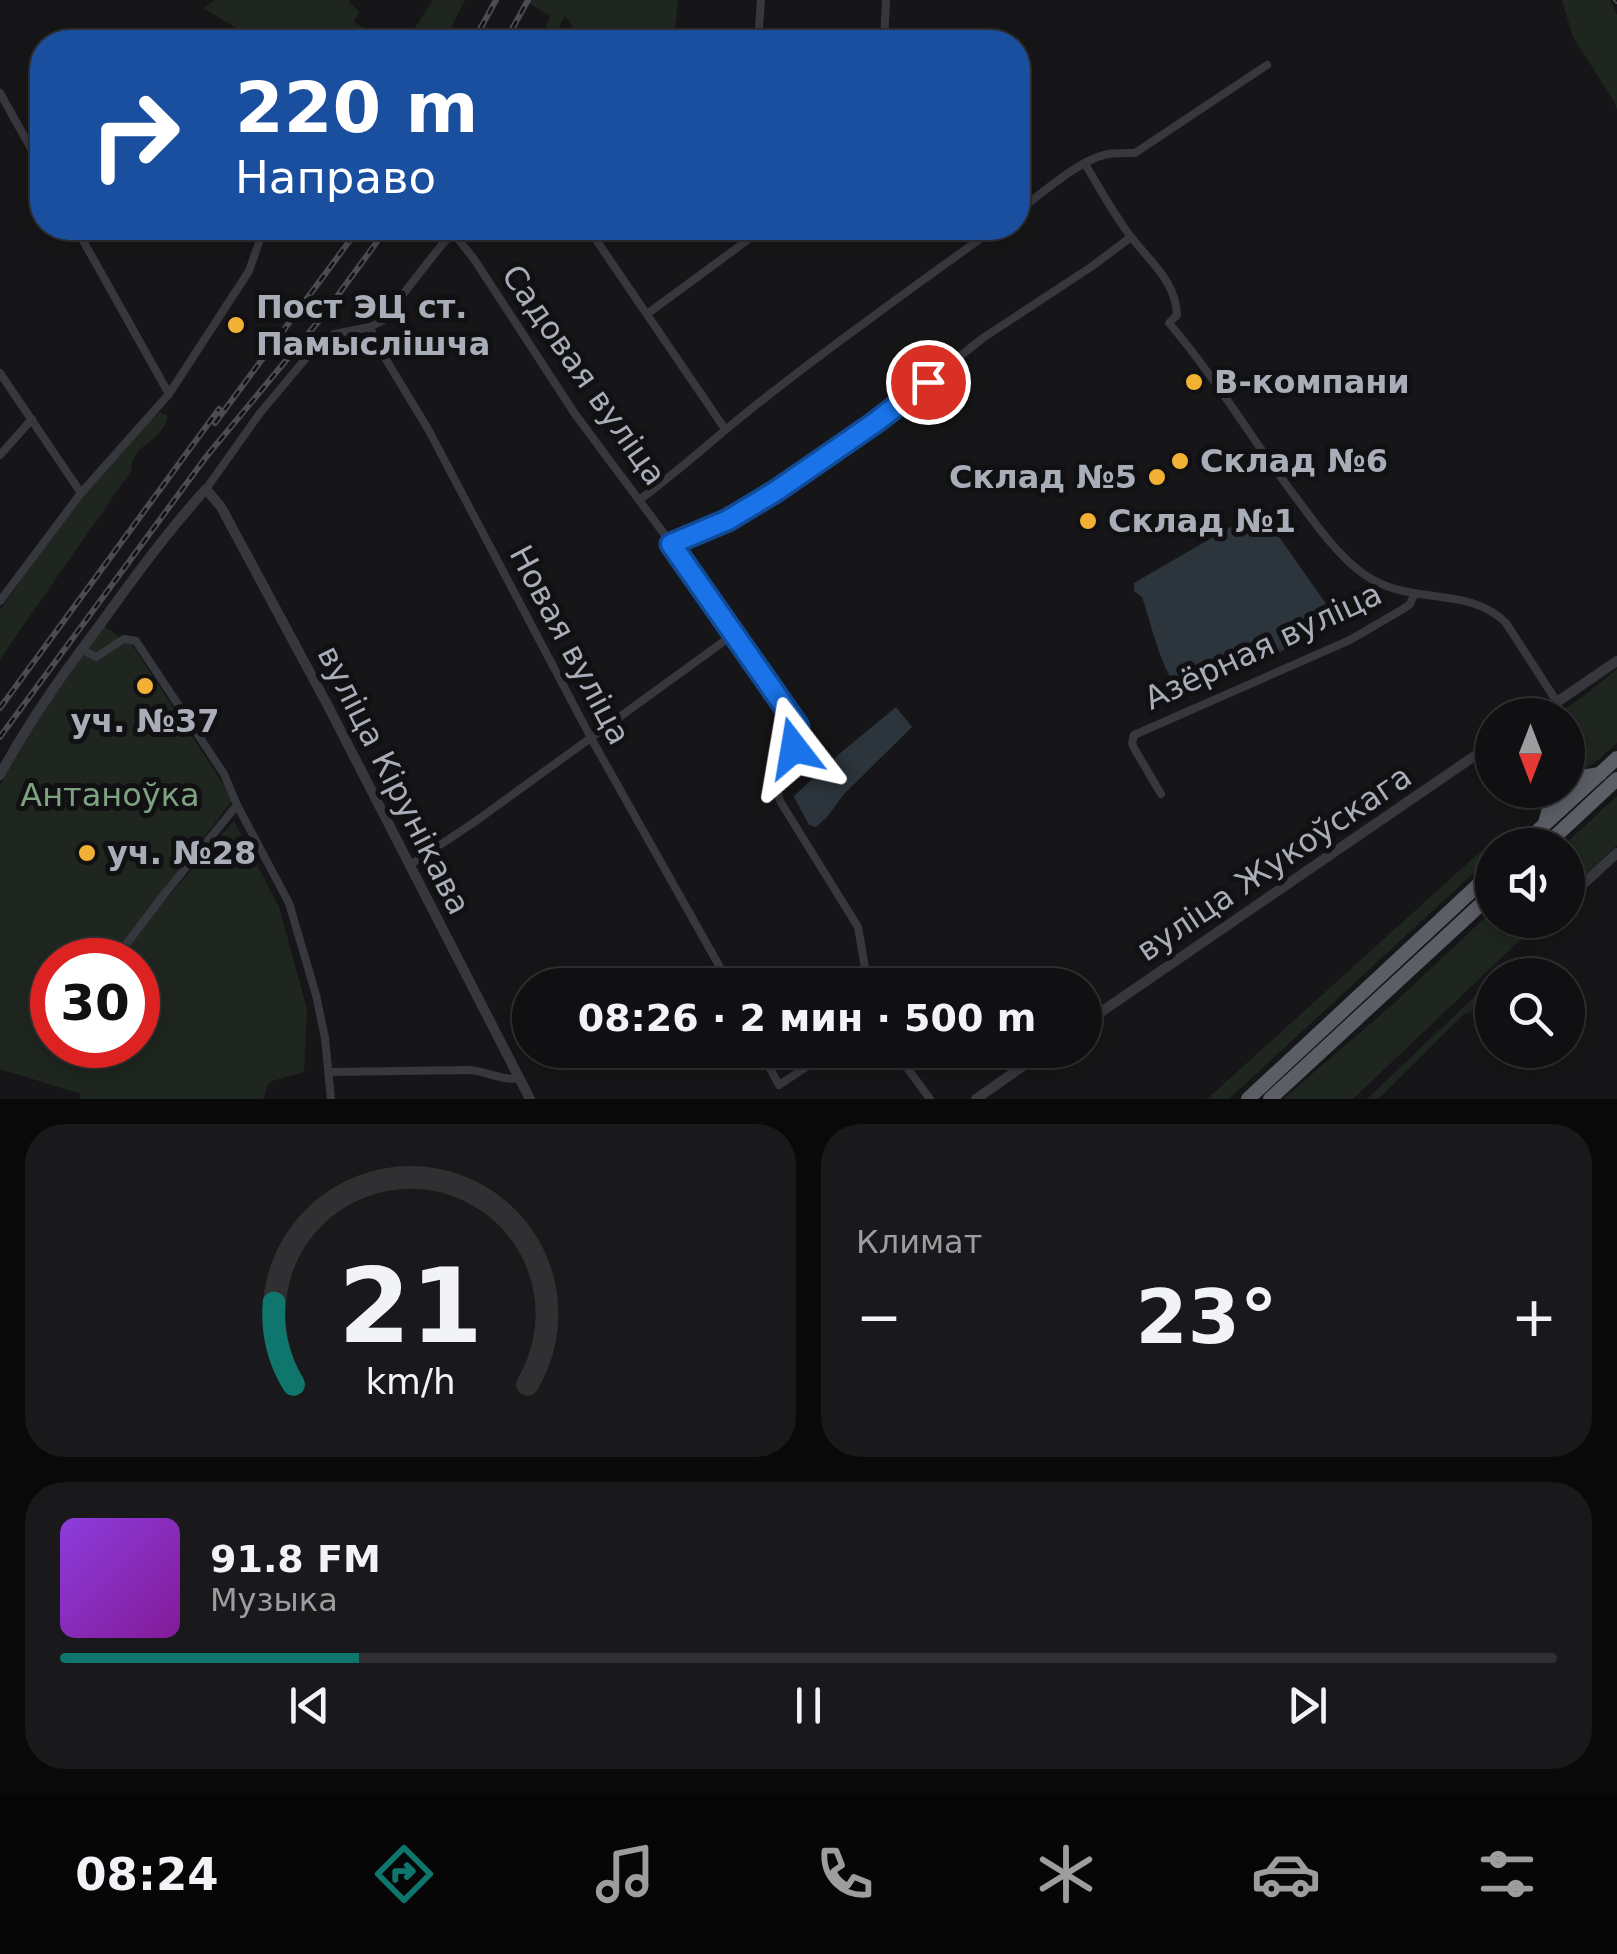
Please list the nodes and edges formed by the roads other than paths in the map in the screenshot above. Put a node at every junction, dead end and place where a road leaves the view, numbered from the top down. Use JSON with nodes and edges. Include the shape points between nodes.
{"nodes":[{"id":1,"x":761,"y":0,"type":"edge"},
{"id":2,"x":886,"y":0,"type":"edge"},
{"id":3,"x":759,"y":30,"type":"edge"},
{"id":4,"x":885,"y":30,"type":"edge"},
{"id":5,"x":1266,"y":65,"type":"dead end"},
{"id":6,"x":0,"y":93,"type":"edge"},
{"id":7,"x":30,"y":147,"type":"edge"},
{"id":8,"x":1084,"y":164,"type":"junction"},
{"id":9,"x":1030,"y":202,"type":"edge"},
{"id":10,"x":1130,"y":237,"type":"junction"},
{"id":11,"x":83,"y":240,"type":"edge"},
{"id":12,"x":260,"y":240,"type":"edge"},
{"id":13,"x":446,"y":240,"type":"edge"},
{"id":14,"x":459,"y":240,"type":"edge"},
{"id":15,"x":597,"y":240,"type":"edge"},
{"id":16,"x":748,"y":240,"type":"edge"},
{"id":17,"x":980,"y":240,"type":"edge"},
{"id":18,"x":647,"y":314,"type":"junction"},
{"id":19,"x":370,"y":327,"type":"junction"},
{"id":20,"x":0,"y":372,"type":"edge"},
{"id":21,"x":169,"y":394,"type":"junction"},
{"id":22,"x":32,"y":420,"type":"junction"},
{"id":23,"x":726,"y":428,"type":"junction"},
{"id":24,"x":0,"y":455,"type":"edge"},
{"id":25,"x":206,"y":489,"type":"junction"},
{"id":26,"x":81,"y":493,"type":"junction"},
{"id":27,"x":639,"y":500,"type":"junction"},
{"id":28,"x":671,"y":544,"type":"junction"},
{"id":29,"x":1414,"y":595,"type":"junction"},
{"id":30,"x":0,"y":600,"type":"edge"},
{"id":31,"x":734,"y":634,"type":"junction"},
{"id":32,"x":82,"y":650,"type":"junction"},
{"id":33,"x":1617,"y":661,"type":"edge"},
{"id":34,"x":1554,"y":698,"type":"edge"},
{"id":35,"x":1563,"y":698,"type":"edge"},
{"id":36,"x":591,"y":738,"type":"junction"},
{"id":37,"x":1475,"y":755,"type":"edge"},
{"id":38,"x":1617,"y":758,"type":"edge"},
{"id":39,"x":1600,"y":774,"type":"junction"},
{"id":40,"x":0,"y":775,"type":"edge"},
{"id":41,"x":1585,"y":776,"type":"edge"},
{"id":42,"x":1617,"y":779,"type":"edge"},
{"id":43,"x":1160,"y":794,"type":"dead end"},
{"id":44,"x":238,"y":805,"type":"junction"},
{"id":45,"x":1550,"y":808,"type":"edge"},
{"id":46,"x":1545,"y":824,"type":"junction"},
{"id":47,"x":1541,"y":828,"type":"edge"},
{"id":48,"x":1564,"y":828,"type":"edge"},
{"id":49,"x":1617,"y":853,"type":"edge"},
{"id":50,"x":410,"y":865,"type":"junction"},
{"id":51,"x":1585,"y":882,"type":"edge"},
{"id":52,"x":1475,"y":888,"type":"edge"},
{"id":53,"x":1475,"y":912,"type":"edge"},
{"id":54,"x":131,"y":938,"type":"edge"},
{"id":55,"x":720,"y":968,"type":"edge"},
{"id":56,"x":865,"y":968,"type":"edge"},
{"id":57,"x":1102,"y":1011,"type":"edge"},
{"id":58,"x":770,"y":1068,"type":"edge"},
{"id":59,"x":804,"y":1068,"type":"edge"},
{"id":60,"x":907,"y":1068,"type":"edge"},
{"id":61,"x":1020,"y":1068,"type":"edge"},
{"id":62,"x":330,"y":1072,"type":"junction"},
{"id":63,"x":519,"y":1078,"type":"junction"},
{"id":64,"x":331,"y":1099,"type":"edge"},
{"id":65,"x":530,"y":1099,"type":"edge"},
{"id":66,"x":930,"y":1099,"type":"edge"},
{"id":67,"x":976,"y":1099,"type":"edge"},
{"id":68,"x":1248,"y":1099,"type":"edge"},
{"id":69,"x":1270,"y":1099,"type":"edge"}],
"edges":[{"from":1,"to":3,"type":"street"},
{"from":2,"to":4,"type":"street"},
{"from":5,"to":8,"type":"street","via":[[1135,153],[1109,153]]},
{"from":6,"to":7,"type":"street"},
{"from":8,"to":9,"type":"street"},
{"from":8,"to":10,"type":"street"},
{"from":10,"to":28,"type":"street","via":[[776,491]]},
{"from":10,"to":29,"type":"street","via":[[1177,300],[1169,324],[1318,527],[1369,578]]},
{"from":11,"to":21,"type":"street"},
{"from":12,"to":21,"type":"street","via":[[250,271]]},
{"from":13,"to":19,"type":"street","via":[[382,321]]},
{"from":14,"to":27,"type":"street","name":"Садовая вуліца"},
{"from":15,"to":18,"type":"street"},
{"from":16,"to":18,"type":"street"},
{"from":17,"to":23,"type":"street"},
{"from":18,"to":23,"type":"street"},
{"from":19,"to":25,"type":"street","via":[[317,345]]},
{"from":19,"to":36,"type":"street","name":"Новая вуліца"},
{"from":20,"to":22,"type":"street"},
{"from":21,"to":26,"type":"street"},
{"from":22,"to":24,"type":"street"},
{"from":22,"to":26,"type":"street"},
{"from":23,"to":27,"type":"street"},
{"from":25,"to":32,"type":"street"},
{"from":25,"to":50,"type":"street","name":"вуліца Кірунікава"},
{"from":26,"to":30,"type":"street"},
{"from":27,"to":28,"type":"street","name":"Садовая вуліца"},
{"from":28,"to":31,"type":"street","name":"Садовая вуліца"},
{"from":29,"to":34,"type":"street","via":[[1496,613]]},
{"from":29,"to":43,"type":"street","name":"Азёрная вуліца","via":[[1410,604],[1350,640],[1134,735],[1134,748]]},
{"from":31,"to":36,"type":"street"},
{"from":31,"to":56,"type":"street","name":"Садовая вуліца","via":[[798,726],[794,748],[778,772],[780,801],[858,928]]},
{"from":32,"to":40,"type":"street"},
{"from":32,"to":44,"type":"street","via":[[96,657],[124,639],[139,644]]},
{"from":33,"to":35,"type":"street"},
{"from":36,"to":50,"type":"street"},
{"from":36,"to":55,"type":"street","name":"Новая вуліца"},
{"from":37,"to":57,"type":"street","name":"вуліца Жукоўскага"},
{"from":38,"to":39,"type":"highway"},
{"from":39,"to":41,"type":"highway"},
{"from":39,"to":46,"type":"highway"},
{"from":42,"to":48,"type":"highway"},
{"from":44,"to":54,"type":"street"},
{"from":44,"to":62,"type":"street","via":[[289,903]]},
{"from":45,"to":46,"type":"highway"},
{"from":46,"to":47,"type":"highway"},
{"from":49,"to":51,"type":"street"},
{"from":50,"to":63,"type":"street","name":"вуліца Кірунікава"},
{"from":52,"to":68,"type":"highway"},
{"from":53,"to":69,"type":"highway"},
{"from":58,"to":59,"type":"street","via":[[779,1084]]},
{"from":60,"to":66,"type":"street"},
{"from":61,"to":67,"type":"street"},
{"from":62,"to":63,"type":"street","via":[[470,1070]]},
{"from":62,"to":64,"type":"street"},
{"from":63,"to":65,"type":"street","name":"вуліца Кірунікава"}]}
